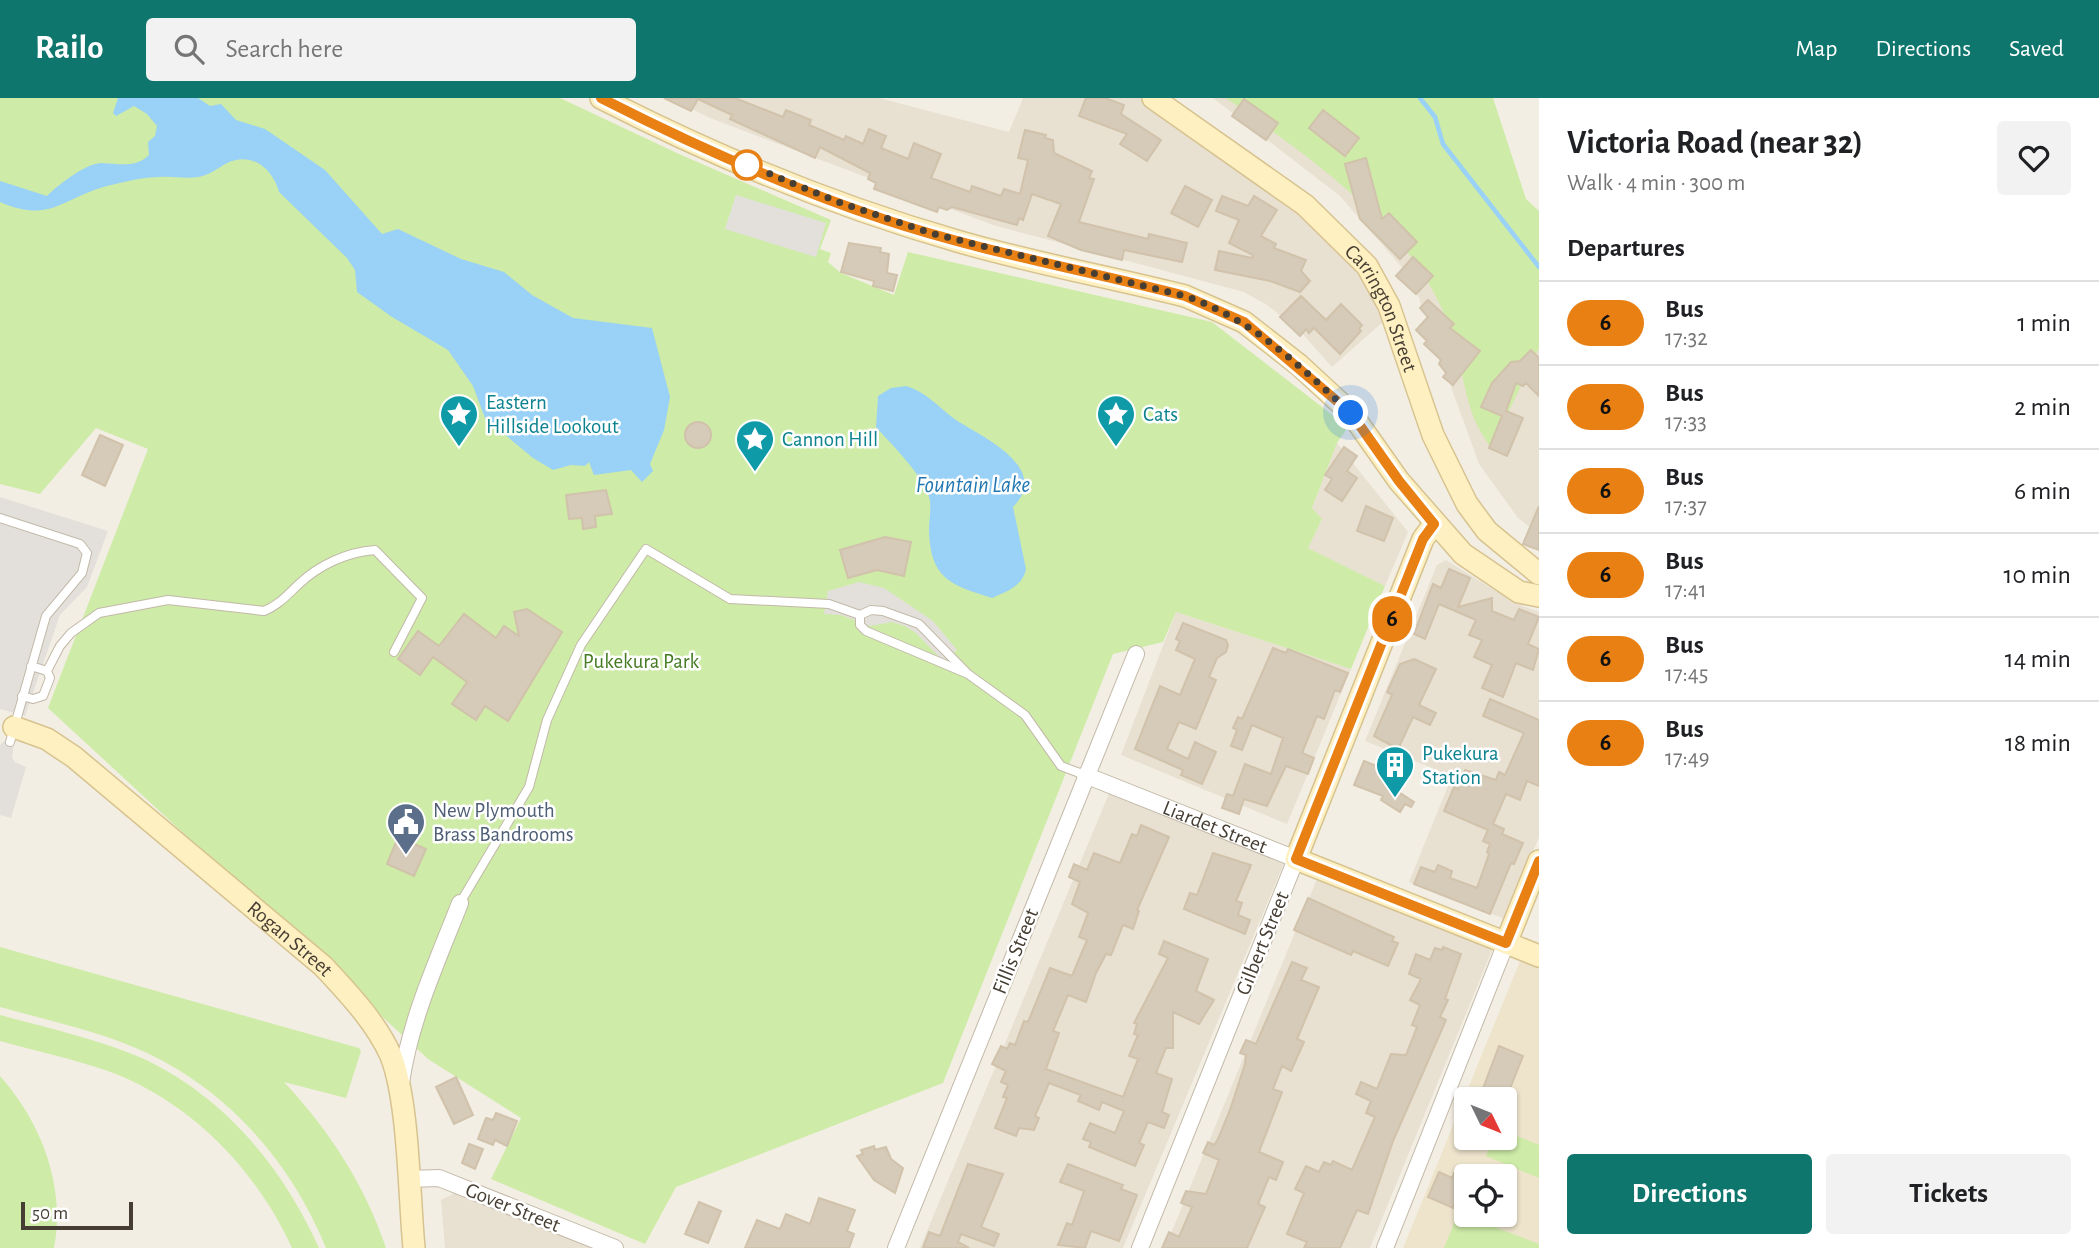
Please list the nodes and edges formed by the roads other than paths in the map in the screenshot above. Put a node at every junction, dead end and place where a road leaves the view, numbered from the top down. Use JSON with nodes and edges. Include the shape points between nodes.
{"nodes":[{"id":1,"x":601,"y":98,"type":"edge"},
{"id":2,"x":1153,"y":98,"type":"edge"},
{"id":3,"x":0,"y":518,"type":"edge"},
{"id":4,"x":1434,"y":524,"type":"junction"},
{"id":5,"x":1539,"y":574,"type":"edge"},
{"id":6,"x":1539,"y":596,"type":"edge"},
{"id":7,"x":860,"y":615,"type":"junction"},
{"id":8,"x":394,"y":652,"type":"dead end"},
{"id":9,"x":1136,"y":654,"type":"dead end"},
{"id":10,"x":31,"y":666,"type":"junction"},
{"id":11,"x":47,"y":671,"type":"junction"},
{"id":12,"x":968,"y":674,"type":"junction"},
{"id":13,"x":22,"y":694,"type":"junction"},
{"id":14,"x":12,"y":727,"type":"joint"},
{"id":15,"x":1085,"y":775,"type":"junction"},
{"id":16,"x":1296,"y":859,"type":"junction"},
{"id":17,"x":1539,"y":861,"type":"edge"},
{"id":18,"x":460,"y":903,"type":"joint"},
{"id":19,"x":1506,"y":943,"type":"junction"},
{"id":20,"x":1539,"y":956,"type":"edge"},
{"id":21,"x":400,"y":1093,"type":"junction"},
{"id":22,"x":408,"y":1179,"type":"junction"},
{"id":23,"x":414,"y":1248,"type":"edge"},
{"id":24,"x":615,"y":1248,"type":"edge"},
{"id":25,"x":896,"y":1248,"type":"edge"},
{"id":26,"x":1140,"y":1248,"type":"edge"},
{"id":27,"x":1385,"y":1248,"type":"edge"}],
"edges":[{"from":1,"to":4,"type":"street","via":[[786,182],[883,219],[1218,308],[1264,337],[1351,413]]},
{"from":2,"to":5,"type":"street","name":"Carrington Street","via":[[1305,205],[1367,266],[1389,306],[1433,435],[1466,504],[1487,531]]},
{"from":3,"to":10,"type":"lane","via":[[80,544],[87,553],[82,573],[46,616]]},
{"from":4,"to":6,"type":"street","via":[[1478,566],[1519,592]]},
{"from":4,"to":16,"type":"street","name":"Gilbert Street","via":[[1423,539]]},
{"from":7,"to":12,"type":"lane","via":[[860,625],[866,631]]},
{"from":7,"to":12,"type":"lane","via":[[883,611],[912,621]]},
{"from":7,"to":18,"type":"lane","via":[[829,604],[730,599],[646,549],[581,645],[547,720],[529,787]]},
{"from":8,"to":11,"type":"lane","via":[[422,598],[375,550],[345,556],[318,569],[275,607],[264,611],[168,600],[99,613],[71,633]]},
{"from":9,"to":15,"type":"street","name":"Fillis Street"},
{"from":10,"to":11,"type":"lane"},
{"from":10,"to":13,"type":"lane"},
{"from":11,"to":13,"type":"lane","via":[[50,678],[43,696]]},
{"from":12,"to":15,"type":"lane","via":[[1025,715],[1062,766]]},
{"from":13,"to":14,"type":"lane"},
{"from":14,"to":21,"type":"street","name":"Rogan Street","via":[[47,739],[74,757],[323,966],[359,1005],[390,1056]]},
{"from":15,"to":16,"type":"street","name":"Liardet Street"},
{"from":15,"to":25,"type":"street","name":"Fillis Street"},
{"from":16,"to":19,"type":"street","name":"Liardet Street"},
{"from":16,"to":26,"type":"street","name":"Gilbert Street"},
{"from":17,"to":19,"type":"street"},
{"from":18,"to":21,"type":"street","via":[[425,991]]},
{"from":19,"to":20,"type":"street","name":"Liardet Street"},
{"from":19,"to":27,"type":"street"},
{"from":21,"to":22,"type":"street","name":"Rogan Street"},
{"from":22,"to":23,"type":"street","name":"Rogan Street"},
{"from":22,"to":24,"type":"street","name":"Gover Street","via":[[439,1178]]}]}
